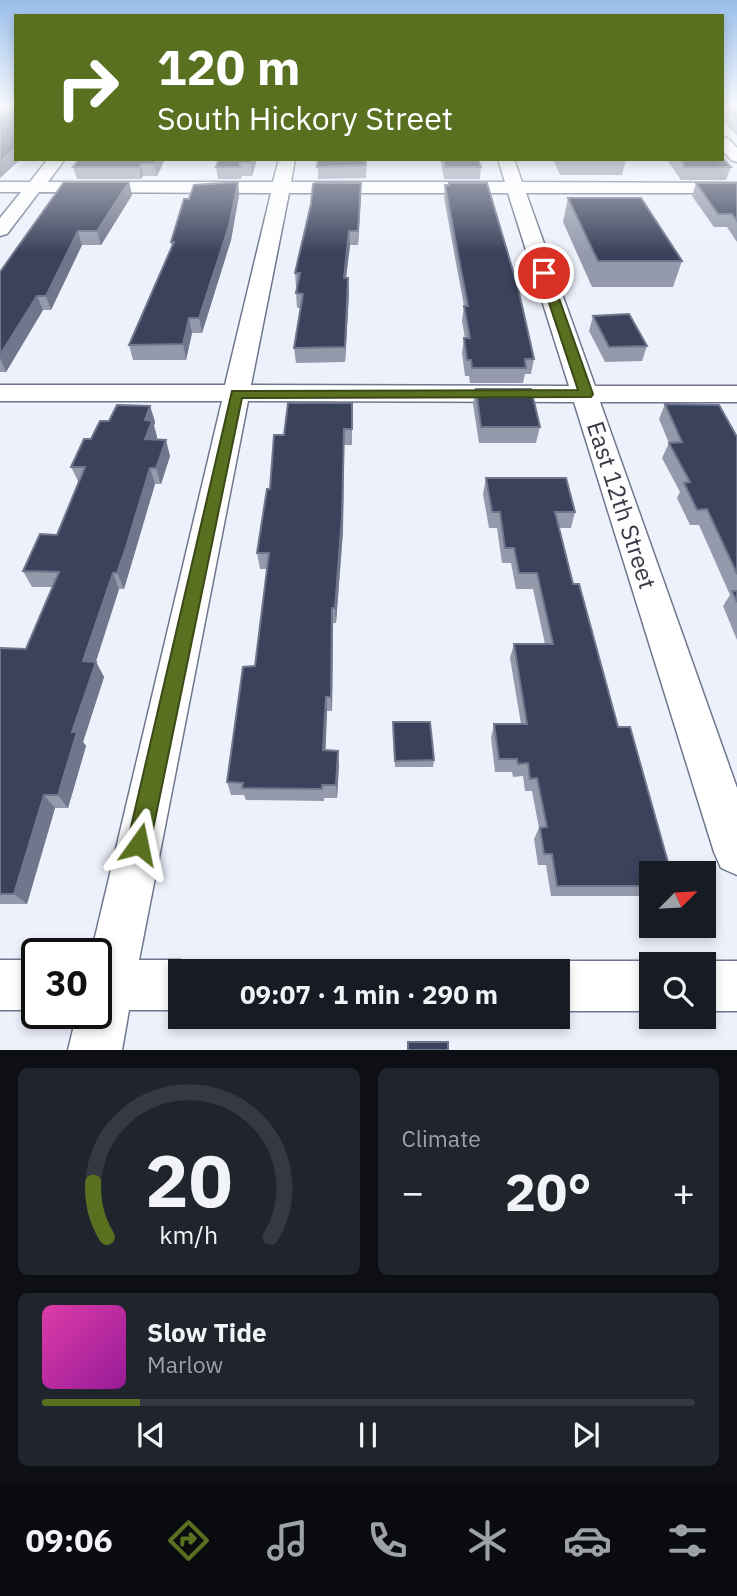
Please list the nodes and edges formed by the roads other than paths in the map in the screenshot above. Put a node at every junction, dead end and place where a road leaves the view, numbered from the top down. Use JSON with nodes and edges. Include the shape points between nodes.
{"nodes":[{"id":1,"x":55,"y":161,"type":"edge"},
{"id":2,"x":284,"y":173,"type":"edge"},
{"id":3,"x":510,"y":174,"type":"edge"},
{"id":4,"x":0,"y":187,"type":"edge"},
{"id":5,"x":34,"y":187,"type":"junction"},
{"id":6,"x":737,"y":188,"type":"edge"},
{"id":7,"x":0,"y":230,"type":"edge"},
{"id":8,"x":0,"y":393,"type":"edge"},
{"id":9,"x":236,"y":394,"type":"junction"},
{"id":10,"x":586,"y":394,"type":"junction"},
{"id":11,"x":737,"y":394,"type":"edge"},
{"id":12,"x":737,"y":852,"type":"edge"},
{"id":13,"x":112,"y":941,"type":"edge"},
{"id":14,"x":0,"y":985,"type":"edge"},
{"id":15,"x":21,"y":985,"type":"edge"},
{"id":16,"x":112,"y":985,"type":"edge"},
{"id":17,"x":168,"y":985,"type":"edge"},
{"id":18,"x":570,"y":986,"type":"edge"},
{"id":19,"x":639,"y":986,"type":"edge"},
{"id":20,"x":716,"y":986,"type":"edge"},
{"id":21,"x":737,"y":986,"type":"edge"},
{"id":22,"x":97,"y":1029,"type":"edge"},
{"id":23,"x":95,"y":1050,"type":"edge"}],
"edges":[{"from":1,"to":5,"type":"street"},
{"from":2,"to":3,"type":"street"},
{"from":2,"to":5,"type":"street"},
{"from":2,"to":9,"type":"street"},
{"from":3,"to":6,"type":"street"},
{"from":3,"to":10,"type":"street","name":"East 12th Street"},
{"from":4,"to":5,"type":"street"},
{"from":5,"to":7,"type":"street"},
{"from":8,"to":9,"type":"street"},
{"from":9,"to":10,"type":"street"},
{"from":9,"to":13,"type":"street"},
{"from":10,"to":11,"type":"street"},
{"from":10,"to":12,"type":"street","name":"East 12th Street"},
{"from":14,"to":15,"type":"street"},
{"from":16,"to":17,"type":"street"},
{"from":18,"to":19,"type":"street"},
{"from":20,"to":21,"type":"street"},
{"from":22,"to":23,"type":"street"}]}
